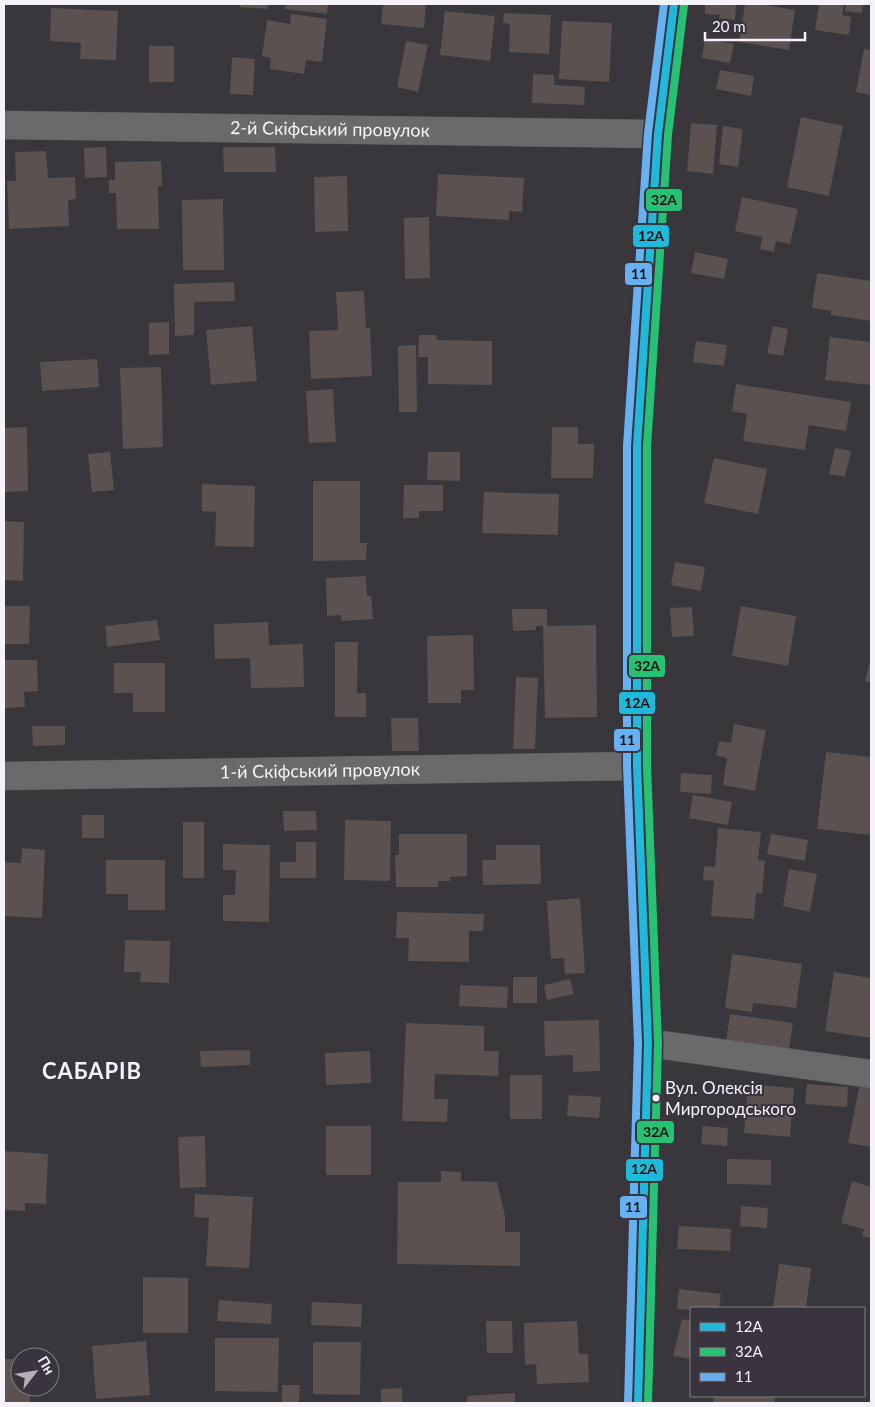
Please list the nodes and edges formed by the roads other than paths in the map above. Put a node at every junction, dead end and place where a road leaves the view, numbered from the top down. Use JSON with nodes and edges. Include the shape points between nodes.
{"nodes":[{"id":1,"x":674,"y":4,"type":"edge"},
{"id":2,"x":4,"y":125,"type":"edge"},
{"id":3,"x":658,"y":134,"type":"junction"},
{"id":4,"x":637,"y":766,"type":"junction"},
{"id":5,"x":4,"y":776,"type":"edge"},
{"id":6,"x":648,"y":1043,"type":"junction"},
{"id":7,"x":871,"y":1074,"type":"edge"},
{"id":8,"x":638,"y":1403,"type":"edge"}],
"edges":[{"from":1,"to":3,"type":"street"},
{"from":2,"to":3,"type":"street","name":"2-й Скіфський провулок"},
{"from":3,"to":4,"type":"street","via":[[637,446]]},
{"from":4,"to":5,"type":"street","name":"1-й Скіфський провулок"},
{"from":4,"to":6,"type":"street"},
{"from":6,"to":7,"type":"street"},
{"from":6,"to":8,"type":"street"}]}
